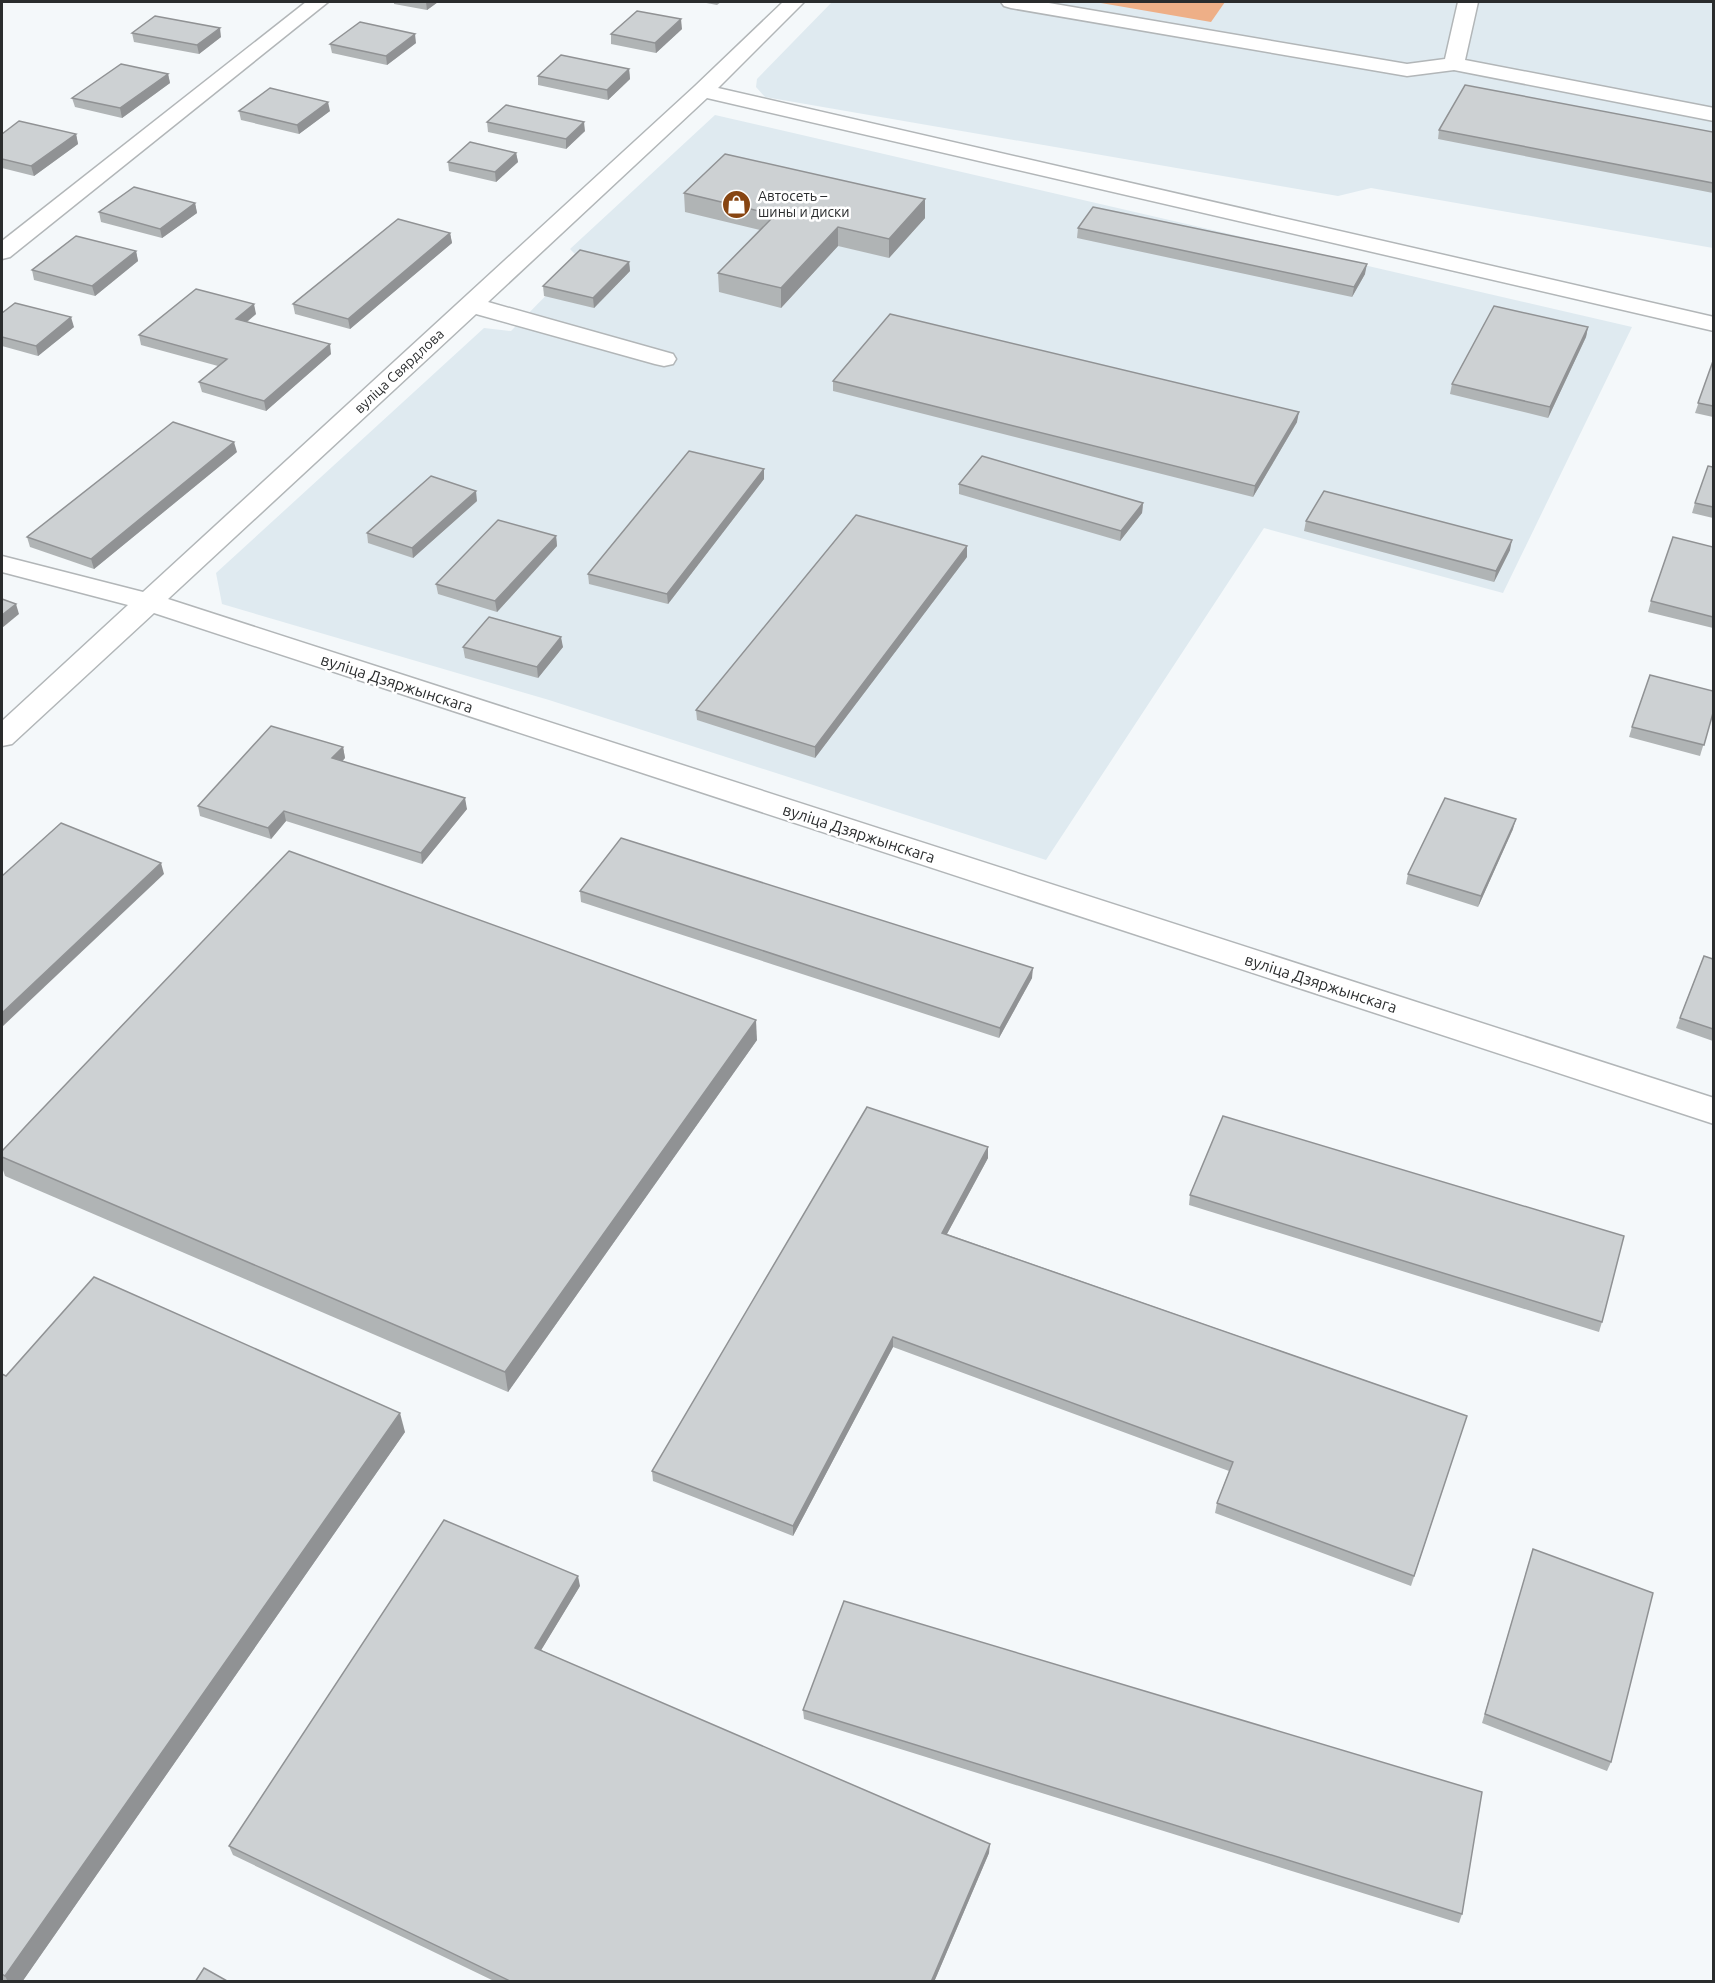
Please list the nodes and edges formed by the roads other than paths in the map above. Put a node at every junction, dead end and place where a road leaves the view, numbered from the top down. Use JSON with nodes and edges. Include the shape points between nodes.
{"nodes":[{"id":1,"x":318,"y":2,"type":"edge"},
{"id":2,"x":794,"y":2,"type":"edge"},
{"id":3,"x":1011,"y":2,"type":"edge"},
{"id":4,"x":1468,"y":2,"type":"edge"},
{"id":5,"x":1454,"y":64,"type":"junction"},
{"id":6,"x":703,"y":91,"type":"junction"},
{"id":7,"x":1713,"y":115,"type":"edge"},
{"id":8,"x":2,"y":252,"type":"edge"},
{"id":9,"x":471,"y":305,"type":"junction"},
{"id":10,"x":1713,"y":324,"type":"edge"},
{"id":11,"x":664,"y":360,"type":"dead end"},
{"id":12,"x":2,"y":564,"type":"edge"},
{"id":13,"x":149,"y":602,"type":"junction"},
{"id":14,"x":2,"y":736,"type":"edge"},
{"id":15,"x":1713,"y":1111,"type":"edge"}],
"edges":[{"from":1,"to":8,"type":"street"},
{"from":2,"to":6,"type":"street","name":"вуліца Свярдлова"},
{"from":3,"to":5,"type":"street","via":[[1407,70]]},
{"from":4,"to":5,"type":"street"},
{"from":5,"to":7,"type":"street"},
{"from":6,"to":9,"type":"street","name":"вуліца Свярдлова"},
{"from":6,"to":10,"type":"street"},
{"from":9,"to":11,"type":"street"},
{"from":9,"to":13,"type":"street","name":"вуліца Свярдлова"},
{"from":12,"to":13,"type":"street","name":"вуліца Дзяржынскага"},
{"from":13,"to":14,"type":"street","name":"вуліца Свярдлова"},
{"from":13,"to":15,"type":"street","name":"вуліца Дзяржынскага"}]}
